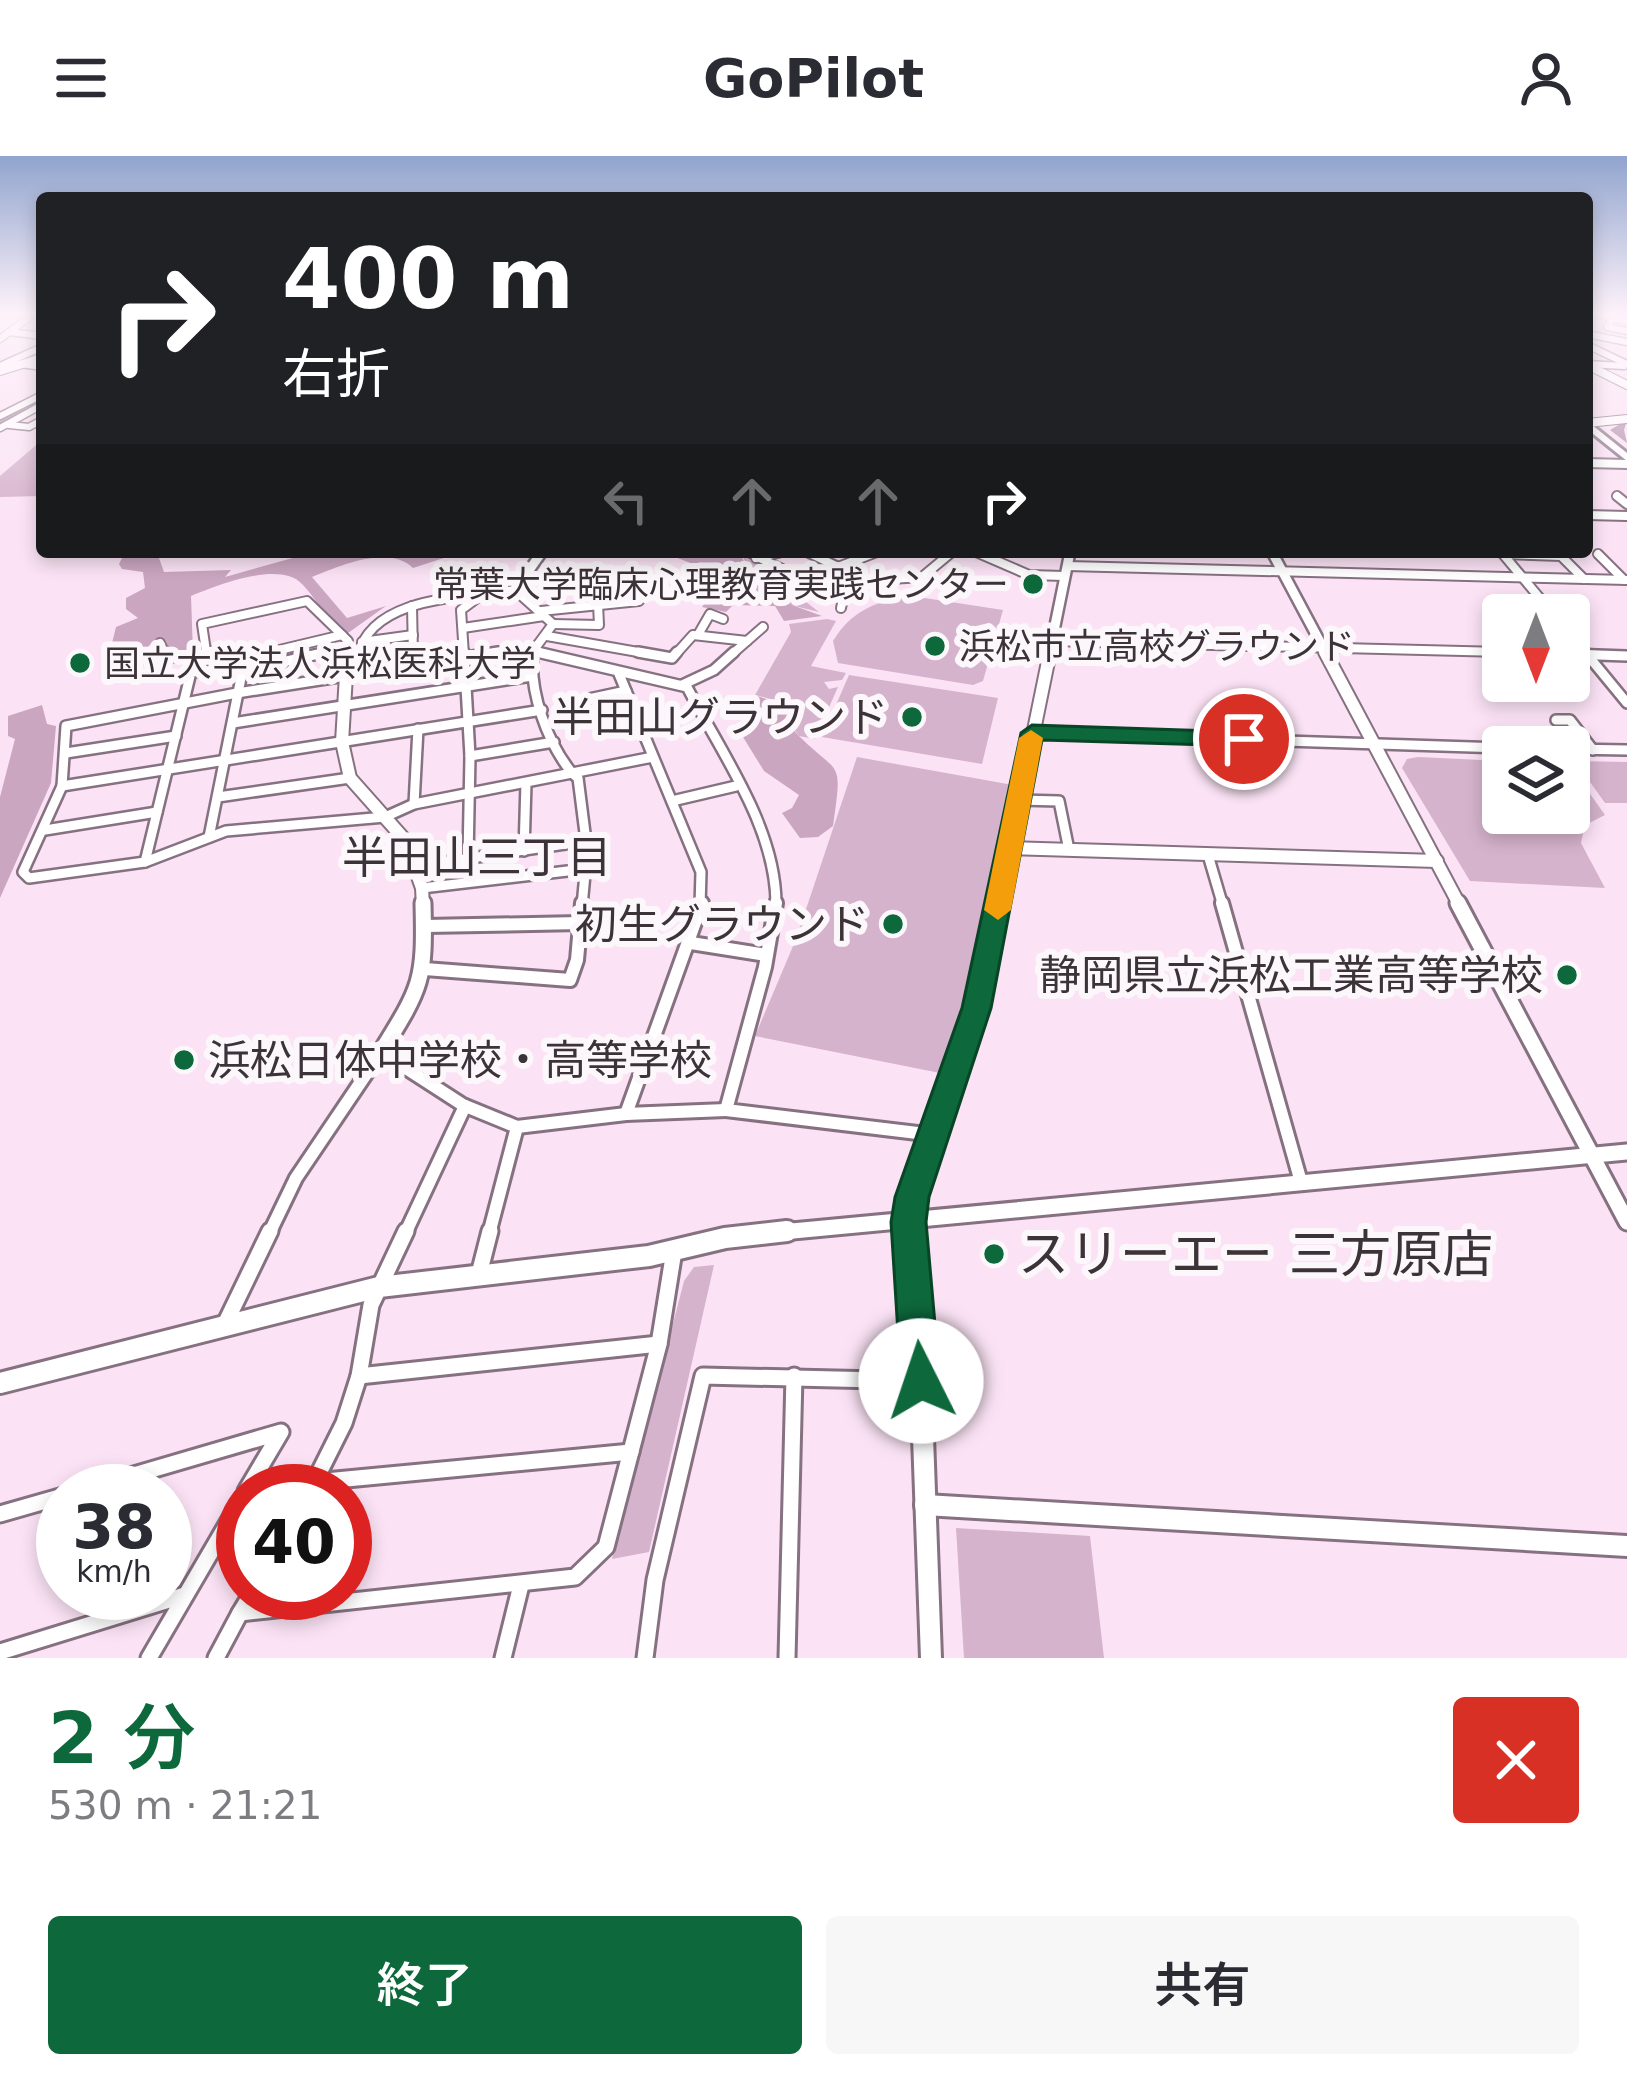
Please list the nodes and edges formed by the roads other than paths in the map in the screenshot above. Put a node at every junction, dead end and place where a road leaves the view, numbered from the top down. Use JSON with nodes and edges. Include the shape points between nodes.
{"nodes":[{"id":1,"x":36,"y":398,"type":"edge"},
{"id":2,"x":36,"y":408,"type":"edge"},
{"id":3,"x":1627,"y":419,"type":"edge"},
{"id":4,"x":1593,"y":421,"type":"edge"},
{"id":5,"x":2,"y":423,"type":"edge"},
{"id":6,"x":36,"y":423,"type":"edge"},
{"id":7,"x":1593,"y":424,"type":"edge"},
{"id":8,"x":1593,"y":425,"type":"edge"},
{"id":9,"x":1627,"y":447,"type":"edge"},
{"id":10,"x":1627,"y":461,"type":"edge"},
{"id":11,"x":1593,"y":463,"type":"edge"},
{"id":12,"x":1617,"y":496,"type":"dead end"},
{"id":13,"x":1627,"y":505,"type":"edge"},
{"id":14,"x":1593,"y":514,"type":"edge"},
{"id":15,"x":1627,"y":516,"type":"edge"},
{"id":16,"x":1598,"y":554,"type":"dead end"},
{"id":17,"x":538,"y":558,"type":"edge"},
{"id":18,"x":758,"y":558,"type":"edge"},
{"id":19,"x":819,"y":558,"type":"edge"},
{"id":20,"x":861,"y":558,"type":"edge"},
{"id":21,"x":945,"y":558,"type":"edge"},
{"id":22,"x":990,"y":558,"type":"edge"},
{"id":23,"x":1275,"y":558,"type":"edge"},
{"id":24,"x":1506,"y":558,"type":"edge"},
{"id":25,"x":1563,"y":558,"type":"edge"},
{"id":26,"x":1067,"y":565,"type":"edge"},
{"id":27,"x":838,"y":567,"type":"junction"},
{"id":28,"x":1282,"y":570,"type":"junction"},
{"id":29,"x":1523,"y":577,"type":"junction"},
{"id":30,"x":862,"y":578,"type":"junction"},
{"id":31,"x":1584,"y":579,"type":"junction"},
{"id":32,"x":1625,"y":580,"type":"edge"},
{"id":33,"x":847,"y":581,"type":"junction"},
{"id":34,"x":515,"y":590,"type":"junction"},
{"id":35,"x":1537,"y":594,"type":"edge"},
{"id":36,"x":481,"y":596,"type":"junction"},
{"id":37,"x":632,"y":600,"type":"dead end"},
{"id":38,"x":598,"y":604,"type":"junction"},
{"id":39,"x":412,"y":606,"type":"junction"},
{"id":40,"x":841,"y":608,"type":"dead end"},
{"id":41,"x":546,"y":617,"type":"junction"},
{"id":42,"x":723,"y":619,"type":"dead end"},
{"id":43,"x":599,"y":625,"type":"junction"},
{"id":44,"x":616,"y":626,"type":"dead end"},
{"id":45,"x":763,"y":626,"type":"dead end"},
{"id":46,"x":463,"y":628,"type":"junction"},
{"id":47,"x":699,"y":633,"type":"junction"},
{"id":48,"x":342,"y":635,"type":"junction"},
{"id":49,"x":413,"y":635,"type":"junction"},
{"id":50,"x":547,"y":636,"type":"junction"},
{"id":51,"x":747,"y":641,"type":"junction"},
{"id":52,"x":1051,"y":641,"type":"junction"},
{"id":53,"x":362,"y":642,"type":"junction"},
{"id":54,"x":160,"y":643,"type":"dead end"},
{"id":55,"x":1323,"y":647,"type":"junction"},
{"id":56,"x":533,"y":651,"type":"junction"},
{"id":57,"x":1482,"y":651,"type":"edge"},
{"id":58,"x":1590,"y":655,"type":"edge"},
{"id":59,"x":1627,"y":656,"type":"edge"},
{"id":60,"x":464,"y":657,"type":"junction"},
{"id":61,"x":1590,"y":659,"type":"edge"},
{"id":62,"x":413,"y":664,"type":"junction"},
{"id":63,"x":243,"y":668,"type":"junction"},
{"id":64,"x":152,"y":672,"type":"dead end"},
{"id":65,"x":619,"y":674,"type":"junction"},
{"id":66,"x":346,"y":675,"type":"junction"},
{"id":67,"x":532,"y":676,"type":"junction"},
{"id":68,"x":682,"y":685,"type":"junction"},
{"id":69,"x":466,"y":687,"type":"junction"},
{"id":70,"x":626,"y":691,"type":"junction"},
{"id":71,"x":237,"y":693,"type":"junction"},
{"id":72,"x":570,"y":703,"type":"dead end"},
{"id":73,"x":1627,"y":703,"type":"edge"},
{"id":74,"x":183,"y":704,"type":"junction"},
{"id":75,"x":344,"y":706,"type":"junction"},
{"id":76,"x":542,"y":710,"type":"junction"},
{"id":77,"x":1556,"y":720,"type":"dead end"},
{"id":78,"x":468,"y":721,"type":"junction"},
{"id":79,"x":233,"y":723,"type":"junction"},
{"id":80,"x":418,"y":729,"type":"junction"},
{"id":81,"x":1032,"y":733,"type":"junction"},
{"id":82,"x":176,"y":736,"type":"junction"},
{"id":83,"x":342,"y":742,"type":"junction"},
{"id":84,"x":554,"y":742,"type":"junction"},
{"id":85,"x":1372,"y":742,"type":"junction"},
{"id":86,"x":1482,"y":747,"type":"edge"},
{"id":87,"x":1590,"y":750,"type":"edge"},
{"id":88,"x":1593,"y":750,"type":"junction"},
{"id":89,"x":1627,"y":751,"type":"edge"},
{"id":90,"x":66,"y":753,"type":"junction"},
{"id":91,"x":470,"y":756,"type":"junction"},
{"id":92,"x":653,"y":757,"type":"junction"},
{"id":93,"x":226,"y":758,"type":"junction"},
{"id":94,"x":168,"y":769,"type":"junction"},
{"id":95,"x":571,"y":775,"type":"junction"},
{"id":96,"x":350,"y":778,"type":"junction"},
{"id":97,"x":526,"y":783,"type":"junction"},
{"id":98,"x":62,"y":786,"type":"junction"},
{"id":99,"x":736,"y":786,"type":"junction"},
{"id":100,"x":471,"y":793,"type":"junction"},
{"id":101,"x":218,"y":797,"type":"junction"},
{"id":102,"x":1018,"y":800,"type":"junction"},
{"id":103,"x":672,"y":801,"type":"junction"},
{"id":104,"x":414,"y":804,"type":"junction"},
{"id":105,"x":157,"y":812,"type":"junction"},
{"id":106,"x":385,"y":817,"type":"junction"},
{"id":107,"x":45,"y":830,"type":"junction"},
{"id":108,"x":209,"y":837,"type":"junction"},
{"id":109,"x":1010,"y":848,"type":"junction"},
{"id":110,"x":1069,"y":850,"type":"junction"},
{"id":111,"x":524,"y":851,"type":"junction"},
{"id":112,"x":1208,"y":855,"type":"junction"},
{"id":113,"x":468,"y":859,"type":"junction"},
{"id":114,"x":1437,"y":861,"type":"junction"},
{"id":115,"x":145,"y":862,"type":"junction"},
{"id":116,"x":417,"y":866,"type":"junction"},
{"id":117,"x":422,"y":888,"type":"junction"},
{"id":118,"x":581,"y":923,"type":"junction"},
{"id":119,"x":426,"y":926,"type":"junction"},
{"id":120,"x":691,"y":943,"type":"junction"},
{"id":121,"x":766,"y":955,"type":"junction"},
{"id":122,"x":425,"y":970,"type":"junction"},
{"id":123,"x":381,"y":1052,"type":"junction"},
{"id":124,"x":465,"y":1106,"type":"junction"},
{"id":125,"x":726,"y":1110,"type":"junction"},
{"id":126,"x":626,"y":1114,"type":"junction"},
{"id":127,"x":517,"y":1127,"type":"junction"},
{"id":128,"x":934,"y":1135,"type":"junction"},
{"id":129,"x":1627,"y":1152,"type":"edge"},
{"id":130,"x":1590,"y":1156,"type":"junction"},
{"id":131,"x":1301,"y":1182,"type":"junction"},
{"id":132,"x":908,"y":1222,"type":"junction"},
{"id":133,"x":1627,"y":1222,"type":"edge"},
{"id":134,"x":674,"y":1251,"type":"junction"},
{"id":135,"x":479,"y":1274,"type":"junction"},
{"id":136,"x":379,"y":1287,"type":"junction"},
{"id":137,"x":226,"y":1322,"type":"junction"},
{"id":138,"x":659,"y":1345,"type":"junction"},
{"id":139,"x":359,"y":1376,"type":"junction"},
{"id":140,"x":794,"y":1376,"type":"junction"},
{"id":141,"x":921,"y":1381,"type":"junction"},
{"id":142,"x":0,"y":1383,"type":"edge"},
{"id":143,"x":632,"y":1452,"type":"junction"},
{"id":144,"x":171,"y":1464,"type":"edge"},
{"id":145,"x":262,"y":1464,"type":"edge"},
{"id":146,"x":324,"y":1464,"type":"edge"},
{"id":147,"x":372,"y":1480,"type":"edge"},
{"id":148,"x":36,"y":1504,"type":"edge"},
{"id":149,"x":925,"y":1505,"type":"junction"},
{"id":150,"x":0,"y":1514,"type":"edge"},
{"id":151,"x":216,"y":1543,"type":"edge"},
{"id":152,"x":1627,"y":1546,"type":"edge"},
{"id":153,"x":192,"y":1583,"type":"edge"},
{"id":154,"x":521,"y":1585,"type":"junction"},
{"id":155,"x":372,"y":1600,"type":"edge"},
{"id":156,"x":104,"y":1620,"type":"edge"},
{"id":157,"x":170,"y":1620,"type":"edge"},
{"id":158,"x":236,"y":1620,"type":"edge"},
{"id":159,"x":0,"y":1652,"type":"edge"},
{"id":160,"x":148,"y":1658,"type":"edge"},
{"id":161,"x":216,"y":1658,"type":"edge"},
{"id":162,"x":502,"y":1658,"type":"edge"},
{"id":163,"x":645,"y":1658,"type":"edge"},
{"id":164,"x":787,"y":1658,"type":"edge"},
{"id":165,"x":931,"y":1658,"type":"edge"}],
"edges":[{"from":1,"to":5,"type":"street"},
{"from":2,"to":5,"type":"street"},
{"from":3,"to":4,"type":"street"},
{"from":5,"to":6,"type":"street"},
{"from":7,"to":9,"type":"highway"},
{"from":8,"to":10,"type":"highway"},
{"from":10,"to":11,"type":"street"},
{"from":12,"to":13,"type":"street"},
{"from":14,"to":15,"type":"street"},
{"from":16,"to":32,"type":"street"},
{"from":17,"to":34,"type":"street"},
{"from":18,"to":33,"type":"street","via":[[806,584]]},
{"from":19,"to":27,"type":"street"},
{"from":20,"to":27,"type":"street"},
{"from":21,"to":30,"type":"street","via":[[922,578]]},
{"from":22,"to":26,"type":"street","via":[[1029,575]]},
{"from":23,"to":28,"type":"street"},
{"from":24,"to":29,"type":"street"},
{"from":25,"to":31,"type":"street"},
{"from":26,"to":28,"type":"street"},
{"from":26,"to":52,"type":"street"},
{"from":27,"to":30,"type":"street"},
{"from":28,"to":29,"type":"street"},
{"from":28,"to":55,"type":"street"},
{"from":29,"to":31,"type":"street"},
{"from":29,"to":35,"type":"street"},
{"from":30,"to":33,"type":"street"},
{"from":31,"to":32,"type":"street"},
{"from":33,"to":40,"type":"street"},
{"from":34,"to":36,"type":"street"},
{"from":34,"to":41,"type":"street"},
{"from":36,"to":39,"type":"street"},
{"from":36,"to":46,"type":"street","via":[[461,610]]},
{"from":37,"to":38,"type":"street"},
{"from":38,"to":41,"type":"street"},
{"from":38,"to":43,"type":"street"},
{"from":39,"to":49,"type":"street"},
{"from":39,"to":53,"type":"street","via":[[380,620]]},
{"from":41,"to":43,"type":"street"},
{"from":41,"to":46,"type":"street"},
{"from":41,"to":50,"type":"street"},
{"from":42,"to":47,"type":"street","via":[[710,614]]},
{"from":43,"to":44,"type":"street"},
{"from":45,"to":51,"type":"street"},
{"from":46,"to":60,"type":"street"},
{"from":47,"to":50,"type":"street","via":[[672,658]]},
{"from":47,"to":51,"type":"street"},
{"from":48,"to":48,"type":"street","via":[[307,601],[202,623],[206,651],[229,653],[289,651]]},
{"from":48,"to":66,"type":"street"},
{"from":49,"to":53,"type":"street"},
{"from":49,"to":62,"type":"street"},
{"from":50,"to":56,"type":"street"},
{"from":51,"to":68,"type":"street"},
{"from":52,"to":55,"type":"street"},
{"from":52,"to":81,"type":"street"},
{"from":53,"to":66,"type":"street"},
{"from":54,"to":64,"type":"street","via":[[165,657]]},
{"from":55,"to":57,"type":"street"},
{"from":55,"to":85,"type":"street"},
{"from":56,"to":60,"type":"street"},
{"from":56,"to":65,"type":"street"},
{"from":56,"to":67,"type":"street"},
{"from":58,"to":59,"type":"street"},
{"from":60,"to":62,"type":"street"},
{"from":60,"to":69,"type":"street"},
{"from":61,"to":73,"type":"street"},
{"from":62,"to":66,"type":"street"},
{"from":63,"to":66,"type":"street","via":[[332,651]]},
{"from":63,"to":71,"type":"street"},
{"from":63,"to":74,"type":"street","via":[[196,669]]},
{"from":65,"to":68,"type":"street"},
{"from":65,"to":70,"type":"street"},
{"from":66,"to":71,"type":"street"},
{"from":66,"to":75,"type":"street"},
{"from":67,"to":69,"type":"street"},
{"from":67,"to":76,"type":"street"},
{"from":68,"to":99,"type":"street"},
{"from":69,"to":75,"type":"street"},
{"from":69,"to":78,"type":"street"},
{"from":70,"to":72,"type":"street"},
{"from":70,"to":92,"type":"street"},
{"from":71,"to":74,"type":"street"},
{"from":71,"to":79,"type":"street"},
{"from":74,"to":82,"type":"street"},
{"from":74,"to":90,"type":"street","via":[[66,727]]},
{"from":75,"to":79,"type":"street"},
{"from":75,"to":83,"type":"street"},
{"from":76,"to":78,"type":"street"},
{"from":76,"to":84,"type":"street"},
{"from":77,"to":88,"type":"street","via":[[1570,720]]},
{"from":78,"to":80,"type":"street"},
{"from":78,"to":91,"type":"street"},
{"from":79,"to":93,"type":"street"},
{"from":80,"to":83,"type":"street"},
{"from":80,"to":104,"type":"street"},
{"from":81,"to":85,"type":"street"},
{"from":81,"to":102,"type":"street"},
{"from":82,"to":90,"type":"street"},
{"from":82,"to":94,"type":"street"},
{"from":83,"to":93,"type":"street"},
{"from":83,"to":96,"type":"street"},
{"from":84,"to":91,"type":"street"},
{"from":84,"to":95,"type":"street"},
{"from":85,"to":86,"type":"street"},
{"from":85,"to":114,"type":"street"},
{"from":87,"to":88,"type":"street"},
{"from":88,"to":89,"type":"street"},
{"from":90,"to":98,"type":"street"},
{"from":91,"to":100,"type":"street"},
{"from":92,"to":95,"type":"street"},
{"from":92,"to":103,"type":"street"},
{"from":93,"to":94,"type":"street"},
{"from":93,"to":101,"type":"street"},
{"from":94,"to":98,"type":"street"},
{"from":94,"to":105,"type":"street"},
{"from":95,"to":97,"type":"street"},
{"from":95,"to":111,"type":"street","via":[[578,778],[586,841]]},
{"from":96,"to":101,"type":"street"},
{"from":96,"to":106,"type":"street"},
{"from":97,"to":100,"type":"street"},
{"from":97,"to":111,"type":"street"},
{"from":98,"to":107,"type":"street"},
{"from":99,"to":103,"type":"street"},
{"from":99,"to":121,"type":"street","via":[[776,879]]},
{"from":100,"to":104,"type":"street"},
{"from":100,"to":113,"type":"street"},
{"from":101,"to":108,"type":"street"},
{"from":102,"to":109,"type":"street"},
{"from":102,"to":110,"type":"street","via":[[1059,801]]},
{"from":103,"to":120,"type":"street","via":[[700,872]]},
{"from":104,"to":106,"type":"street"},
{"from":105,"to":107,"type":"street"},
{"from":105,"to":115,"type":"street"},
{"from":106,"to":108,"type":"street"},
{"from":106,"to":116,"type":"street"},
{"from":107,"to":115,"type":"street","via":[[23,872],[29,878]]},
{"from":108,"to":115,"type":"street"},
{"from":109,"to":110,"type":"street"},
{"from":109,"to":128,"type":"street","via":[[976,1008]]},
{"from":110,"to":112,"type":"street"},
{"from":111,"to":113,"type":"street"},
{"from":112,"to":114,"type":"street"},
{"from":112,"to":131,"type":"street"},
{"from":113,"to":116,"type":"street"},
{"from":114,"to":130,"type":"street"},
{"from":116,"to":117,"type":"street"},
{"from":117,"to":118,"type":"street","via":[[580,870]]},
{"from":117,"to":119,"type":"street"},
{"from":118,"to":119,"type":"street"},
{"from":118,"to":122,"type":"street","via":[[566,982]]},
{"from":119,"to":122,"type":"street"},
{"from":120,"to":121,"type":"street"},
{"from":120,"to":126,"type":"street"},
{"from":121,"to":125,"type":"street"},
{"from":122,"to":123,"type":"street"},
{"from":123,"to":124,"type":"street"},
{"from":123,"to":137,"type":"street","via":[[296,1178]]},
{"from":124,"to":127,"type":"street"},
{"from":124,"to":136,"type":"street"},
{"from":125,"to":126,"type":"street"},
{"from":125,"to":128,"type":"street"},
{"from":126,"to":127,"type":"street"},
{"from":127,"to":135,"type":"street"},
{"from":128,"to":132,"type":"street"},
{"from":129,"to":130,"type":"street"},
{"from":130,"to":131,"type":"street"},
{"from":130,"to":133,"type":"street"},
{"from":131,"to":132,"type":"street"},
{"from":132,"to":134,"type":"street","via":[[744,1235]]},
{"from":132,"to":141,"type":"street"},
{"from":134,"to":135,"type":"street"},
{"from":134,"to":138,"type":"street"},
{"from":135,"to":136,"type":"street"},
{"from":136,"to":137,"type":"street"},
{"from":136,"to":139,"type":"street"},
{"from":137,"to":142,"type":"street"},
{"from":138,"to":139,"type":"street"},
{"from":138,"to":143,"type":"street"},
{"from":139,"to":146,"type":"street"},
{"from":140,"to":141,"type":"street"},
{"from":140,"to":163,"type":"street","via":[[703,1376]]},
{"from":140,"to":164,"type":"street"},
{"from":141,"to":149,"type":"street"},
{"from":143,"to":147,"type":"street"},
{"from":143,"to":154,"type":"street","via":[[606,1547],[575,1576]]},
{"from":144,"to":145,"type":"street","via":[[281,1432]]},
{"from":148,"to":150,"type":"street"},
{"from":149,"to":152,"type":"street"},
{"from":149,"to":165,"type":"street"},
{"from":151,"to":153,"type":"street"},
{"from":154,"to":155,"type":"street"},
{"from":154,"to":162,"type":"street"},
{"from":156,"to":159,"type":"street"},
{"from":157,"to":160,"type":"street"},
{"from":158,"to":161,"type":"street"}]}
